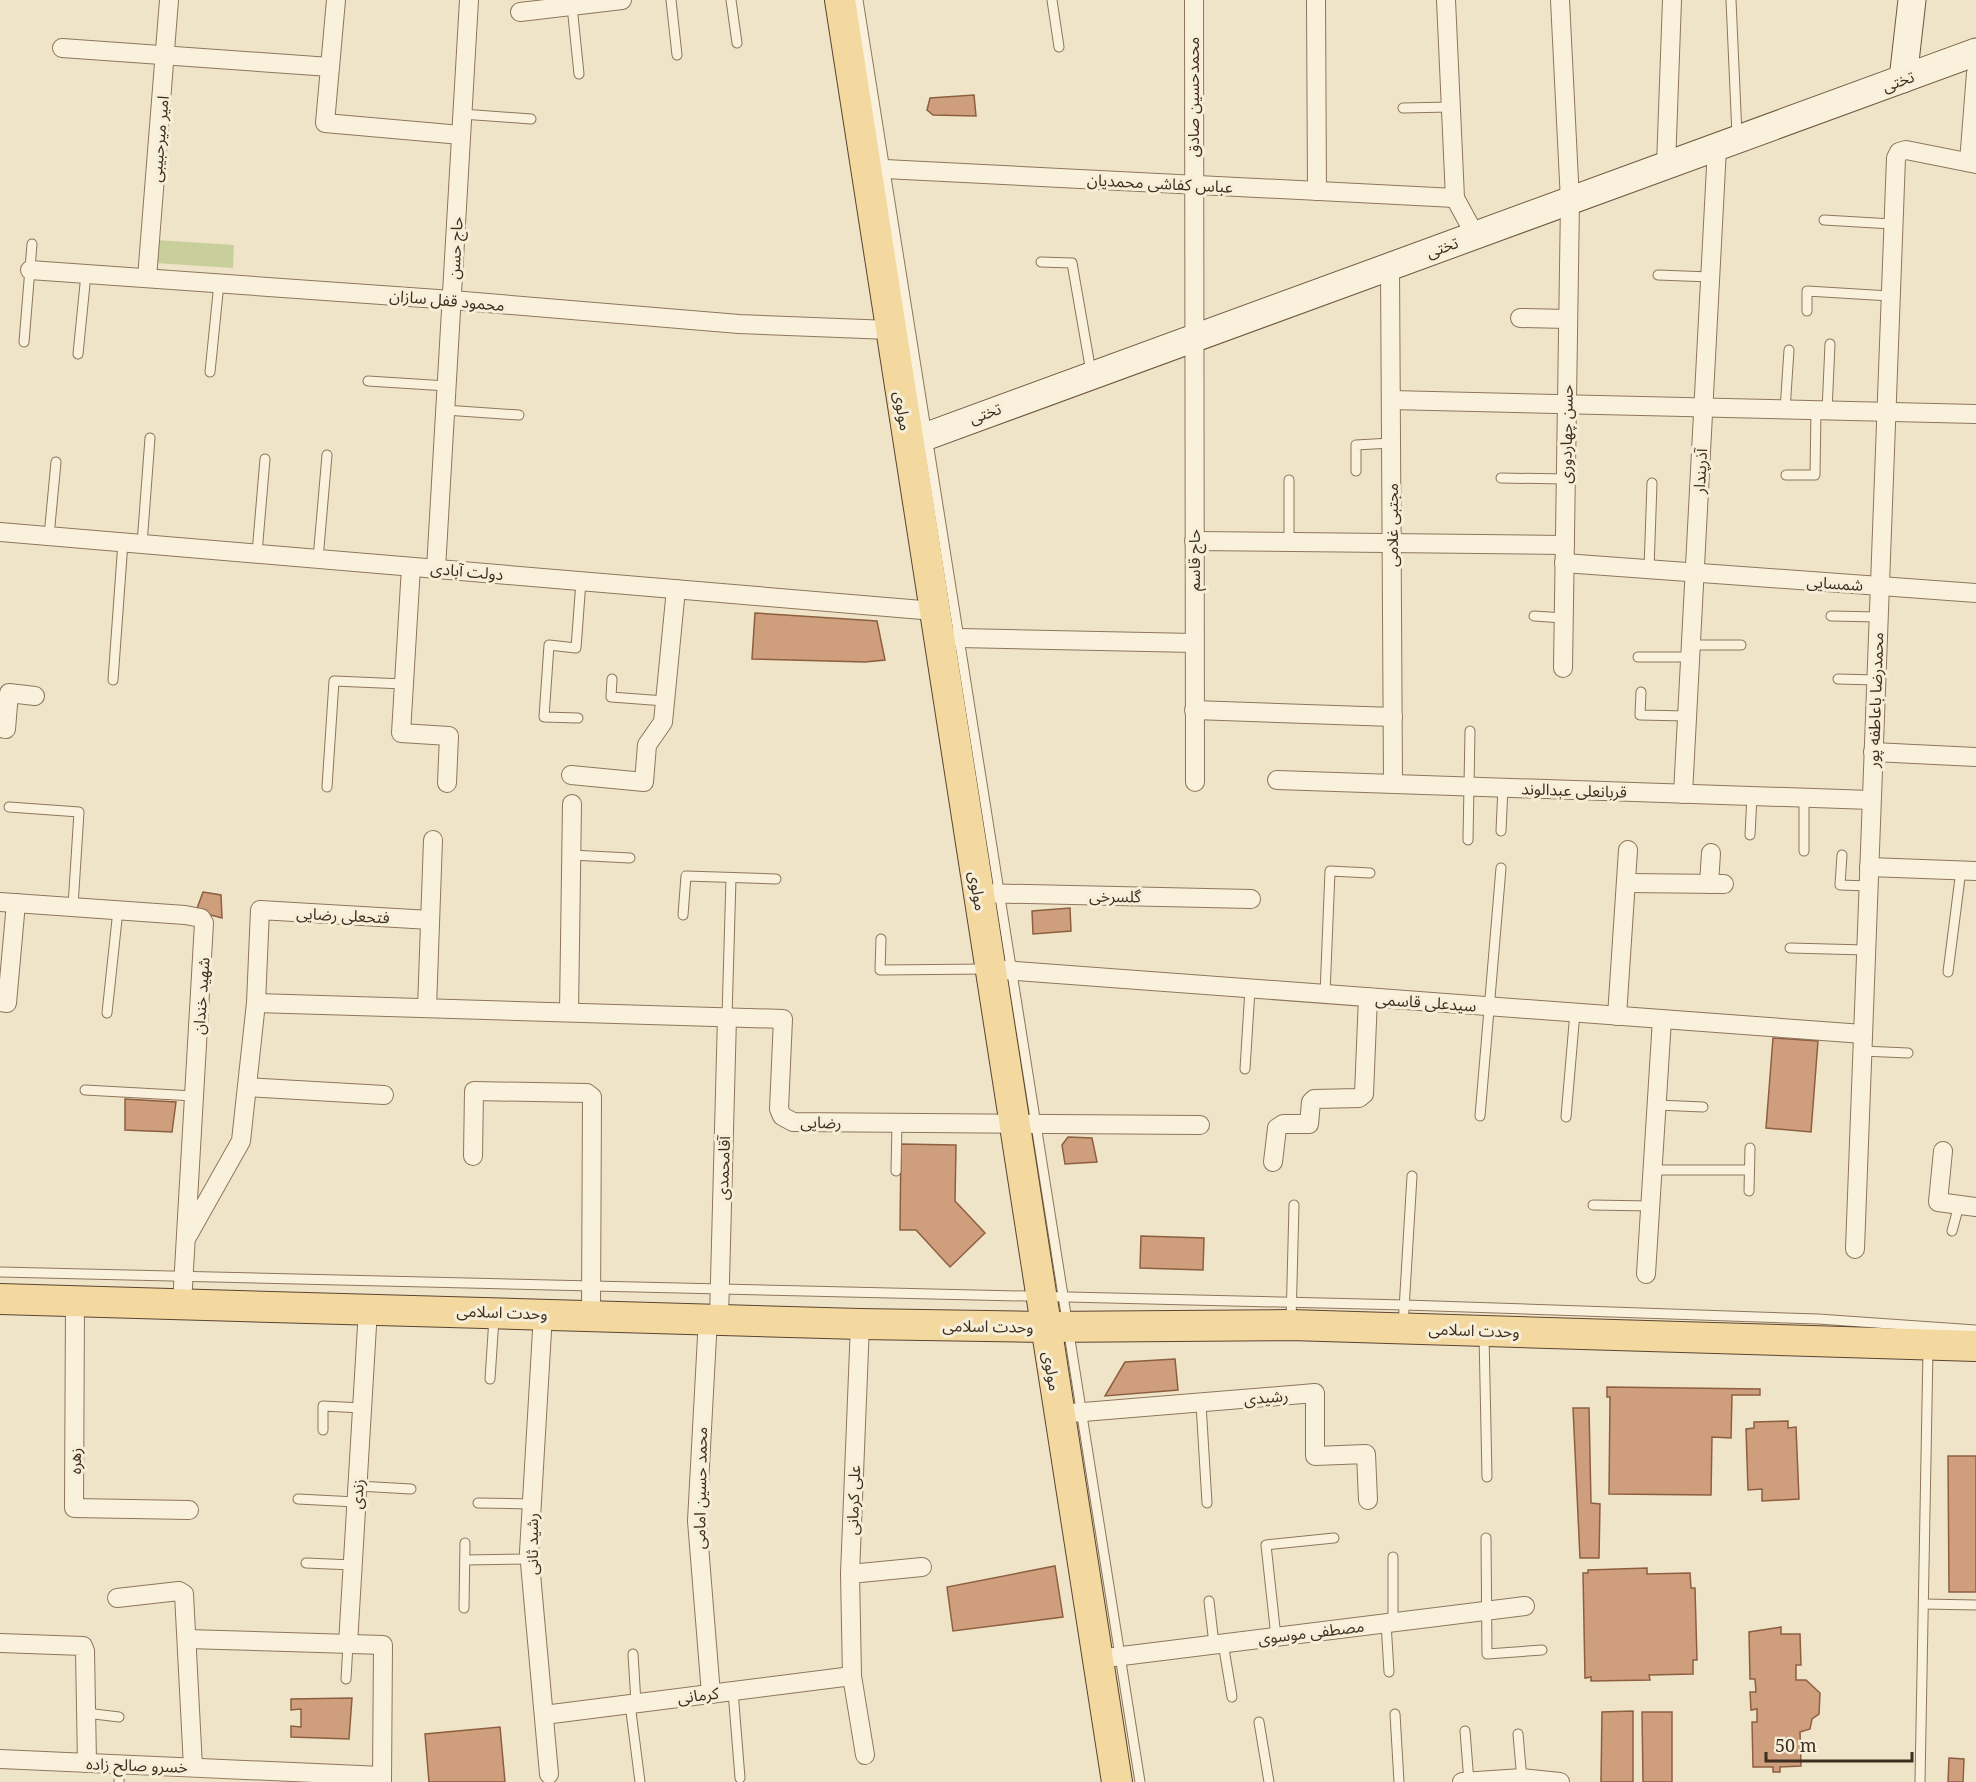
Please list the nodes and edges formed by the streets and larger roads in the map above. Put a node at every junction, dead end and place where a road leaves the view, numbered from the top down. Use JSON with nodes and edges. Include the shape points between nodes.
{"nodes":[{"id":1,"x":170,"y":0,"type":"edge"},
{"id":2,"x":336,"y":0,"type":"edge"},
{"id":3,"x":469,"y":0,"type":"edge"},
{"id":4,"x":622,"y":0,"type":"edge"},
{"id":5,"x":840,"y":0,"type":"edge"},
{"id":6,"x":1194,"y":0,"type":"edge"},
{"id":7,"x":1316,"y":0,"type":"edge"},
{"id":8,"x":1446,"y":0,"type":"edge"},
{"id":9,"x":1560,"y":0,"type":"edge"},
{"id":10,"x":1672,"y":0,"type":"edge"},
{"id":11,"x":1912,"y":0,"type":"edge"},
{"id":12,"x":520,"y":12,"type":"dead end"},
{"id":13,"x":62,"y":48,"type":"dead end"},
{"id":14,"x":1976,"y":52,"type":"edge"},
{"id":15,"x":165,"y":57,"type":"junction"},
{"id":16,"x":330,"y":67,"type":"junction"},
{"id":17,"x":1976,"y":73,"type":"edge"},
{"id":18,"x":1903,"y":79,"type":"junction"},
{"id":19,"x":461,"y":135,"type":"junction"},
{"id":20,"x":1727,"y":144,"type":"junction"},
{"id":21,"x":1972,"y":163,"type":"edge"},
{"id":22,"x":1666,"y":166,"type":"junction"},
{"id":23,"x":875,"y":169,"type":"junction"},
{"id":24,"x":1193,"y":185,"type":"junction"},
{"id":25,"x":1317,"y":191,"type":"junction"},
{"id":26,"x":1455,"y":198,"type":"junction"},
{"id":27,"x":1570,"y":201,"type":"junction"},
{"id":28,"x":1475,"y":235,"type":"junction"},
{"id":29,"x":1390,"y":266,"type":"junction"},
{"id":30,"x":30,"y":270,"type":"road end"},
{"id":31,"x":147,"y":278,"type":"junction"},
{"id":32,"x":452,"y":300,"type":"junction"},
{"id":33,"x":1520,"y":318,"type":"dead end"},
{"id":34,"x":1568,"y":319,"type":"junction"},
{"id":35,"x":890,"y":330,"type":"junction"},
{"id":36,"x":1194,"y":338,"type":"junction"},
{"id":37,"x":1391,"y":400,"type":"junction"},
{"id":38,"x":1567,"y":404,"type":"junction"},
{"id":39,"x":1703,"y":408,"type":"junction"},
{"id":40,"x":1886,"y":412,"type":"junction"},
{"id":41,"x":1976,"y":414,"type":"edge"},
{"id":42,"x":918,"y":439,"type":"junction"},
{"id":43,"x":0,"y":532,"type":"edge"},
{"id":44,"x":1194,"y":541,"type":"junction"},
{"id":45,"x":1392,"y":543,"type":"junction"},
{"id":46,"x":1564,"y":554,"type":"junction"},
{"id":47,"x":411,"y":567,"type":"junction"},
{"id":48,"x":436,"y":569,"type":"junction"},
{"id":49,"x":1695,"y":572,"type":"junction"},
{"id":50,"x":1879,"y":586,"type":"junction"},
{"id":51,"x":676,"y":589,"type":"junction"},
{"id":52,"x":1976,"y":593,"type":"edge"},
{"id":53,"x":934,"y":611,"type":"junction"},
{"id":54,"x":959,"y":638,"type":"road end"},
{"id":55,"x":1194,"y":643,"type":"junction"},
{"id":56,"x":1563,"y":668,"type":"dead end"},
{"id":57,"x":34,"y":696,"type":"dead end"},
{"id":58,"x":1194,"y":710,"type":"junction"},
{"id":59,"x":1393,"y":717,"type":"junction"},
{"id":60,"x":0,"y":728,"type":"edge"},
{"id":61,"x":1873,"y":752,"type":"junction"},
{"id":62,"x":1976,"y":758,"type":"edge"},
{"id":63,"x":572,"y":775,"type":"dead end"},
{"id":64,"x":1277,"y":780,"type":"dead end"},
{"id":65,"x":1195,"y":782,"type":"dead end"},
{"id":66,"x":447,"y":783,"type":"dead end"},
{"id":67,"x":1393,"y":784,"type":"junction"},
{"id":68,"x":1683,"y":794,"type":"junction"},
{"id":69,"x":1871,"y":800,"type":"junction"},
{"id":70,"x":572,"y":804,"type":"dead end"},
{"id":71,"x":433,"y":840,"type":"dead end"},
{"id":72,"x":1628,"y":850,"type":"dead end"},
{"id":73,"x":1711,"y":853,"type":"dead end"},
{"id":74,"x":1869,"y":867,"type":"junction"},
{"id":75,"x":1968,"y":870,"type":"edge"},
{"id":76,"x":1626,"y":883,"type":"junction"},
{"id":77,"x":989,"y":894,"type":"junction"},
{"id":78,"x":1251,"y":899,"type":"dead end"},
{"id":79,"x":8,"y":902,"type":"edge"},
{"id":80,"x":430,"y":920,"type":"junction"},
{"id":81,"x":1001,"y":970,"type":"junction"},
{"id":82,"x":1368,"y":997,"type":"junction"},
{"id":83,"x":0,"y":1002,"type":"edge"},
{"id":84,"x":256,"y":1003,"type":"junction"},
{"id":85,"x":427,"y":1008,"type":"junction"},
{"id":86,"x":569,"y":1012,"type":"junction"},
{"id":87,"x":1617,"y":1016,"type":"junction"},
{"id":88,"x":727,"y":1017,"type":"junction"},
{"id":89,"x":1662,"y":1019,"type":"junction"},
{"id":90,"x":1862,"y":1042,"type":"junction"},
{"id":91,"x":247,"y":1087,"type":"junction"},
{"id":92,"x":384,"y":1095,"type":"dead end"},
{"id":93,"x":1026,"y":1125,"type":"junction"},
{"id":94,"x":1200,"y":1125,"type":"dead end"},
{"id":95,"x":1943,"y":1151,"type":"dead end"},
{"id":96,"x":473,"y":1156,"type":"dead end"},
{"id":97,"x":1273,"y":1162,"type":"dead end"},
{"id":98,"x":1968,"y":1206,"type":"edge"},
{"id":99,"x":184,"y":1241,"type":"junction"},
{"id":100,"x":1855,"y":1249,"type":"dead end"},
{"id":101,"x":1646,"y":1274,"type":"dead end"},
{"id":102,"x":182,"y":1289,"type":"junction"},
{"id":103,"x":0,"y":1299,"type":"edge"},
{"id":104,"x":75,"y":1301,"type":"junction"},
{"id":105,"x":368,"y":1309,"type":"junction"},
{"id":106,"x":543,"y":1314,"type":"junction"},
{"id":107,"x":591,"y":1315,"type":"junction"},
{"id":108,"x":713,"y":1318,"type":"junction"},
{"id":109,"x":860,"y":1324,"type":"junction"},
{"id":110,"x":1055,"y":1327,"type":"junction"},
{"id":111,"x":1976,"y":1346,"type":"edge"},
{"id":112,"x":1070,"y":1414,"type":"junction"},
{"id":113,"x":1368,"y":1500,"type":"dead end"},
{"id":114,"x":189,"y":1510,"type":"dead end"},
{"id":115,"x":922,"y":1567,"type":"dead end"},
{"id":116,"x":850,"y":1574,"type":"junction"},
{"id":117,"x":117,"y":1598,"type":"dead end"},
{"id":118,"x":1525,"y":1606,"type":"dead end"},
{"id":119,"x":187,"y":1639,"type":"junction"},
{"id":120,"x":0,"y":1643,"type":"edge"},
{"id":121,"x":348,"y":1644,"type":"junction"},
{"id":122,"x":1109,"y":1658,"type":"junction"},
{"id":123,"x":852,"y":1676,"type":"junction"},
{"id":124,"x":711,"y":1694,"type":"junction"},
{"id":125,"x":544,"y":1715,"type":"junction"},
{"id":126,"x":865,"y":1755,"type":"dead end"},
{"id":127,"x":0,"y":1759,"type":"edge"},
{"id":128,"x":87,"y":1763,"type":"junction"},
{"id":129,"x":193,"y":1767,"type":"junction"},
{"id":130,"x":119,"y":1773,"type":"edge"},
{"id":131,"x":549,"y":1774,"type":"dead end"},
{"id":132,"x":228,"y":1775,"type":"edge"},
{"id":133,"x":382,"y":1779,"type":"edge"},
{"id":134,"x":1522,"y":1780,"type":"edge"},
{"id":135,"x":1117,"y":1782,"type":"edge"},
{"id":136,"x":1462,"y":1782,"type":"edge"},
{"id":137,"x":1469,"y":1782,"type":"edge"},
{"id":138,"x":1560,"y":1782,"type":"edge"}],
"edges":[{"from":1,"to":15,"type":"street","name":"امیر میرحبیبی"},
{"from":2,"to":16,"type":"street"},
{"from":3,"to":19,"type":"street","name":"حاج حسن"},
{"from":4,"to":12,"type":"street"},
{"from":5,"to":23,"type":"main road","name":"مولوی"},
{"from":6,"to":24,"type":"street","name":"محمدحسین صادق"},
{"from":7,"to":25,"type":"street"},
{"from":8,"to":26,"type":"street"},
{"from":9,"to":27,"type":"street","name":"حسن چهاردوری"},
{"from":10,"to":22,"type":"street"},
{"from":11,"to":18,"type":"main road"},
{"from":13,"to":15,"type":"street"},
{"from":14,"to":18,"type":"main road","name":"تختی"},
{"from":15,"to":16,"type":"street"},
{"from":15,"to":31,"type":"street","name":"امیر میرحبیبی"},
{"from":16,"to":19,"type":"street","via":[[325,123]]},
{"from":17,"to":21,"type":"street"},
{"from":18,"to":20,"type":"main road","name":"تختی"},
{"from":19,"to":32,"type":"street","name":"حاج حسن"},
{"from":20,"to":22,"type":"main road","name":"تختی"},
{"from":20,"to":39,"type":"street","name":"آذرپندار","via":[[1710,278]]},
{"from":21,"to":40,"type":"street","name":"محمدرضا باعاطفه پور","via":[[1906,150],[1896,158]]},
{"from":22,"to":27,"type":"main road","name":"تختی"},
{"from":23,"to":24,"type":"street","name":"عباس کفاشی محمدیان"},
{"from":23,"to":35,"type":"main road","name":"مولوی"},
{"from":24,"to":25,"type":"street","name":"عباس کفاشی محمدیان"},
{"from":24,"to":36,"type":"street","name":"محمدحسین صادق"},
{"from":25,"to":26,"type":"street","name":"عباس کفاشی محمدیان"},
{"from":26,"to":28,"type":"street"},
{"from":27,"to":28,"type":"main road","name":"تختی"},
{"from":27,"to":34,"type":"street","name":"حسن چهاردوری"},
{"from":28,"to":29,"type":"main road","name":"تختی"},
{"from":29,"to":36,"type":"main road","name":"تختی"},
{"from":29,"to":37,"type":"street","name":"مجتبی غلامی"},
{"from":30,"to":31,"type":"street","name":"محمود قفل سازان"},
{"from":31,"to":32,"type":"street","name":"محمود قفل سازان"},
{"from":32,"to":35,"type":"street","name":"محمود قفل سازان","via":[[739,324]]},
{"from":32,"to":48,"type":"street","name":"حاج حسن"},
{"from":33,"to":34,"type":"street"},
{"from":34,"to":38,"type":"street","name":"حسن چهاردوری"},
{"from":35,"to":42,"type":"main road","name":"مولوی"},
{"from":36,"to":42,"type":"main road","name":"تختی"},
{"from":36,"to":44,"type":"street","name":"حاج قاسم"},
{"from":37,"to":38,"type":"street"},
{"from":37,"to":45,"type":"street","name":"مجتبی غلامی"},
{"from":38,"to":39,"type":"street"},
{"from":38,"to":46,"type":"street","name":"حسن چهاردوری"},
{"from":39,"to":40,"type":"street"},
{"from":39,"to":49,"type":"street","name":"آذرپندار"},
{"from":40,"to":41,"type":"street"},
{"from":40,"to":50,"type":"street","name":"محمدرضا باعاطفه پور"},
{"from":42,"to":53,"type":"main road","name":"مولوی"},
{"from":43,"to":47,"type":"street","name":"دولت آبادی"},
{"from":44,"to":45,"type":"street","name":"شمسایی"},
{"from":44,"to":55,"type":"street","name":"حاج قاسم"},
{"from":45,"to":46,"type":"street","name":"شمسایی"},
{"from":45,"to":59,"type":"street","name":"مجتبی غلامی"},
{"from":46,"to":49,"type":"street","name":"شمسایی","via":[[1649,569]]},
{"from":46,"to":56,"type":"street","name":"حسن چهاردوری"},
{"from":47,"to":48,"type":"street","name":"دولت آبادی"},
{"from":47,"to":66,"type":"street","via":[[401,733],[449,736]]},
{"from":48,"to":51,"type":"street","name":"دولت آبادی"},
{"from":49,"to":50,"type":"street","name":"شمسایی"},
{"from":49,"to":68,"type":"street","name":"آذرپندار"},
{"from":50,"to":52,"type":"street","name":"شمسایی"},
{"from":50,"to":61,"type":"street","name":"محمدرضا باعاطفه پور"},
{"from":51,"to":53,"type":"street","name":"دولت آبادی"},
{"from":51,"to":63,"type":"street","via":[[663,722],[647,745],[644,782]]},
{"from":53,"to":77,"type":"main road","name":"مولوی"},
{"from":54,"to":55,"type":"street"},
{"from":55,"to":58,"type":"street","name":"حاج قاسم"},
{"from":57,"to":60,"type":"street","via":[[9,693],[6,729]]},
{"from":58,"to":59,"type":"street"},
{"from":58,"to":65,"type":"street","name":"حاج قاسم"},
{"from":59,"to":67,"type":"street","name":"مجتبی غلامی"},
{"from":61,"to":62,"type":"street"},
{"from":61,"to":69,"type":"street","name":"محمدرضا باعاطفه پور"},
{"from":64,"to":67,"type":"street","name":"قربانعلی عبدالوند"},
{"from":67,"to":68,"type":"street","name":"قربانعلی عبدالوند"},
{"from":68,"to":69,"type":"street","name":"قربانعلی عبدالوند"},
{"from":69,"to":74,"type":"street","name":"محمدرضا باعاطفه پور"},
{"from":70,"to":86,"type":"street"},
{"from":71,"to":80,"type":"street"},
{"from":72,"to":76,"type":"street"},
{"from":73,"to":76,"type":"street","via":[[1716,884]]},
{"from":74,"to":75,"type":"street"},
{"from":74,"to":90,"type":"street","name":"محمدرضا باعاطفه پور"},
{"from":76,"to":87,"type":"street"},
{"from":77,"to":78,"type":"street","name":"گلسرخی"},
{"from":77,"to":81,"type":"main road","name":"مولوی"},
{"from":79,"to":83,"type":"street","via":[[7,1003]]},
{"from":79,"to":99,"type":"street","name":"شهید خندان","via":[[196,916],[204,923]]},
{"from":80,"to":84,"type":"street","name":"فتحعلی رضایی","via":[[260,910]]},
{"from":80,"to":85,"type":"street"},
{"from":81,"to":82,"type":"street","name":"سیدعلی قاسمی"},
{"from":81,"to":93,"type":"main road","name":"مولوی"},
{"from":82,"to":87,"type":"street","name":"سیدعلی قاسمی"},
{"from":82,"to":97,"type":"street","via":[[1364,1094],[1359,1098],[1311,1102],[1309,1124],[1282,1124],[1277,1128]]},
{"from":84,"to":85,"type":"street"},
{"from":84,"to":91,"type":"street","name":"فتحعلی رضایی"},
{"from":85,"to":86,"type":"street"},
{"from":86,"to":88,"type":"street"},
{"from":87,"to":89,"type":"street","name":"سیدعلی قاسمی"},
{"from":88,"to":93,"type":"street","name":"رضایی","via":[[783,1019],[779,1109],[787,1120]]},
{"from":88,"to":108,"type":"street","name":"آقامحمدی","via":[[720,1288]]},
{"from":89,"to":90,"type":"street","name":"سیدعلی قاسمی"},
{"from":89,"to":101,"type":"street"},
{"from":90,"to":100,"type":"street","name":"محمدرضا باعاطفه پور"},
{"from":91,"to":92,"type":"street"},
{"from":91,"to":99,"type":"street","name":"فتحعلی رضایی","via":[[241,1141]]},
{"from":93,"to":94,"type":"street","name":"رضایی"},
{"from":93,"to":110,"type":"main road","name":"مولوی"},
{"from":95,"to":98,"type":"street","via":[[1938,1202]]},
{"from":96,"to":107,"type":"street","via":[[474,1091],[568,1092],[592,1097]]},
{"from":99,"to":102,"type":"street","name":"شهید خندان"},
{"from":102,"to":104,"type":"main road","name":"وحدت اسلامی"},
{"from":102,"to":105,"type":"main road","name":"وحدت اسلامی"},
{"from":103,"to":104,"type":"main road","name":"وحدت اسلامی"},
{"from":104,"to":114,"type":"street","name":"زهره","via":[[74,1508]]},
{"from":105,"to":106,"type":"main road","name":"وحدت اسلامی"},
{"from":105,"to":121,"type":"street","name":"زندی"},
{"from":106,"to":107,"type":"main road","name":"وحدت اسلامی"},
{"from":106,"to":125,"type":"street","name":"رشید ثانی","via":[[530,1559]]},
{"from":107,"to":108,"type":"main road","name":"وحدت اسلامی"},
{"from":108,"to":109,"type":"main road","name":"وحدت اسلامی"},
{"from":108,"to":124,"type":"street","name":"محمد حسین امامی","via":[[697,1521]]},
{"from":109,"to":110,"type":"main road","name":"وحدت اسلامی"},
{"from":109,"to":116,"type":"street","name":"علی کرمانی"},
{"from":110,"to":111,"type":"main road","name":"وحدت اسلامی","via":[[1291,1313],[1404,1317],[1484,1330]]},
{"from":110,"to":112,"type":"main road","name":"مولوی"},
{"from":112,"to":113,"type":"street","name":"رشیدی","via":[[1315,1393],[1316,1456],[1365,1454]]},
{"from":112,"to":122,"type":"main road","name":"مولوی"},
{"from":115,"to":116,"type":"street"},
{"from":116,"to":123,"type":"street","name":"علی کرمانی"},
{"from":117,"to":119,"type":"street","via":[[178,1591],[184,1594]]},
{"from":118,"to":122,"type":"street","name":"مصطفی موسوی"},
{"from":119,"to":121,"type":"street"},
{"from":119,"to":129,"type":"street"},
{"from":120,"to":128,"type":"street","via":[[83,1646]]},
{"from":121,"to":133,"type":"street","via":[[384,1646]]},
{"from":122,"to":135,"type":"main road","name":"مولوی"},
{"from":123,"to":124,"type":"street","name":"کرمانی"},
{"from":123,"to":126,"type":"street","name":"علی کرمانی"},
{"from":124,"to":125,"type":"street","name":"کرمانی"},
{"from":125,"to":131,"type":"street","name":"رشید ثانی"},
{"from":127,"to":128,"type":"street","name":"خسرو صالح زاده"},
{"from":128,"to":130,"type":"street","name":"خسرو صالح زاده"},
{"from":129,"to":130,"type":"street","name":"خسرو صالح زاده"},
{"from":129,"to":132,"type":"street","name":"خسرو صالح زاده"},
{"from":132,"to":133,"type":"street","name":"خسرو صالح زاده"},
{"from":134,"to":137,"type":"street"},
{"from":134,"to":138,"type":"street"},
{"from":136,"to":137,"type":"street"}]}
